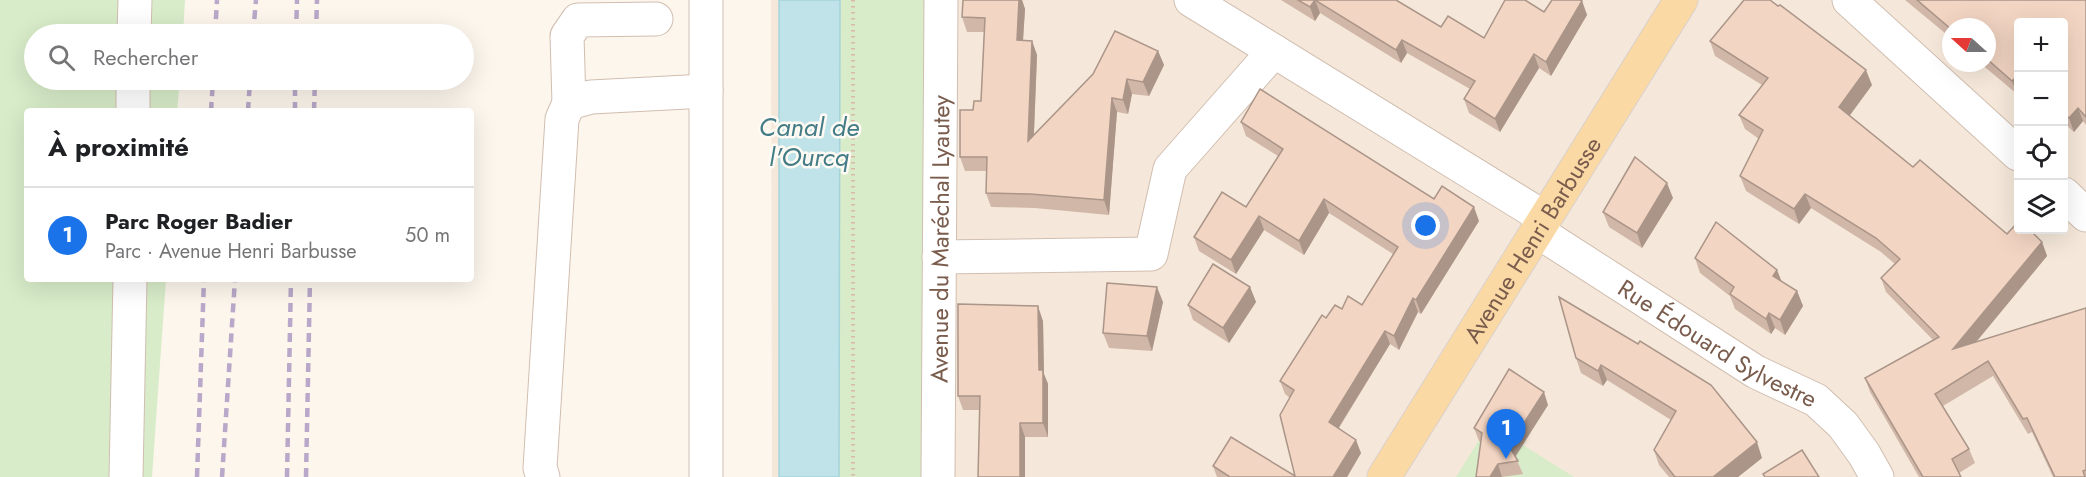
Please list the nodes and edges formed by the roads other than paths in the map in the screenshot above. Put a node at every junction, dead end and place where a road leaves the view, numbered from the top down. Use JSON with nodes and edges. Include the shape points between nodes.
{"nodes":[{"id":1,"x":135,"y":0,"type":"edge"},
{"id":2,"x":706,"y":0,"type":"edge"},
{"id":3,"x":941,"y":0,"type":"edge"},
{"id":4,"x":1191,"y":0,"type":"edge"},
{"id":5,"x":1681,"y":0,"type":"edge"},
{"id":6,"x":1849,"y":0,"type":"edge"},
{"id":7,"x":656,"y":19,"type":"dead end"},
{"id":8,"x":134,"y":24,"type":"edge"},
{"id":9,"x":1274,"y":51,"type":"junction"},
{"id":10,"x":133,"y":90,"type":"edge"},
{"id":11,"x":706,"y":91,"type":"junction"},
{"id":12,"x":569,"y":103,"type":"junction"},
{"id":13,"x":133,"y":108,"type":"edge"},
{"id":14,"x":2014,"y":148,"type":"edge"},
{"id":15,"x":2068,"y":198,"type":"edge"},
{"id":16,"x":2086,"y":215,"type":"edge"},
{"id":17,"x":1541,"y":224,"type":"junction"},
{"id":18,"x":939,"y":257,"type":"junction"},
{"id":19,"x":130,"y":282,"type":"edge"},
{"id":20,"x":126,"y":477,"type":"edge"},
{"id":21,"x":543,"y":477,"type":"edge"},
{"id":22,"x":706,"y":477,"type":"edge"},
{"id":23,"x":938,"y":477,"type":"edge"},
{"id":24,"x":1384,"y":477,"type":"edge"},
{"id":25,"x":1877,"y":477,"type":"edge"}],
"edges":[{"from":1,"to":8,"type":"street"},
{"from":2,"to":11,"type":"street"},
{"from":3,"to":18,"type":"street","name":"Avenue du Maréchal Lyautey"},
{"from":4,"to":9,"type":"street","name":"Rue Édouard Sylvestre"},
{"from":5,"to":17,"type":"main road","name":"Avenue Henri Barbusse"},
{"from":6,"to":14,"type":"street"},
{"from":7,"to":12,"type":"street","via":[[578,20],[567,36]]},
{"from":9,"to":17,"type":"street","name":"Rue Édouard Sylvestre"},
{"from":9,"to":18,"type":"street","via":[[1170,169],[1151,254]]},
{"from":10,"to":13,"type":"street"},
{"from":11,"to":12,"type":"street","via":[[591,97]]},
{"from":11,"to":22,"type":"street"},
{"from":12,"to":21,"type":"street","via":[[562,119],[540,468]]},
{"from":15,"to":16,"type":"street"},
{"from":17,"to":24,"type":"main road","name":"Avenue Henri Barbusse"},
{"from":17,"to":25,"type":"street","name":"Rue Édouard Sylvestre","via":[[1756,372],[1816,400],[1843,425]]},
{"from":18,"to":23,"type":"street","name":"Avenue du Maréchal Lyautey"},
{"from":19,"to":20,"type":"street"}]}
